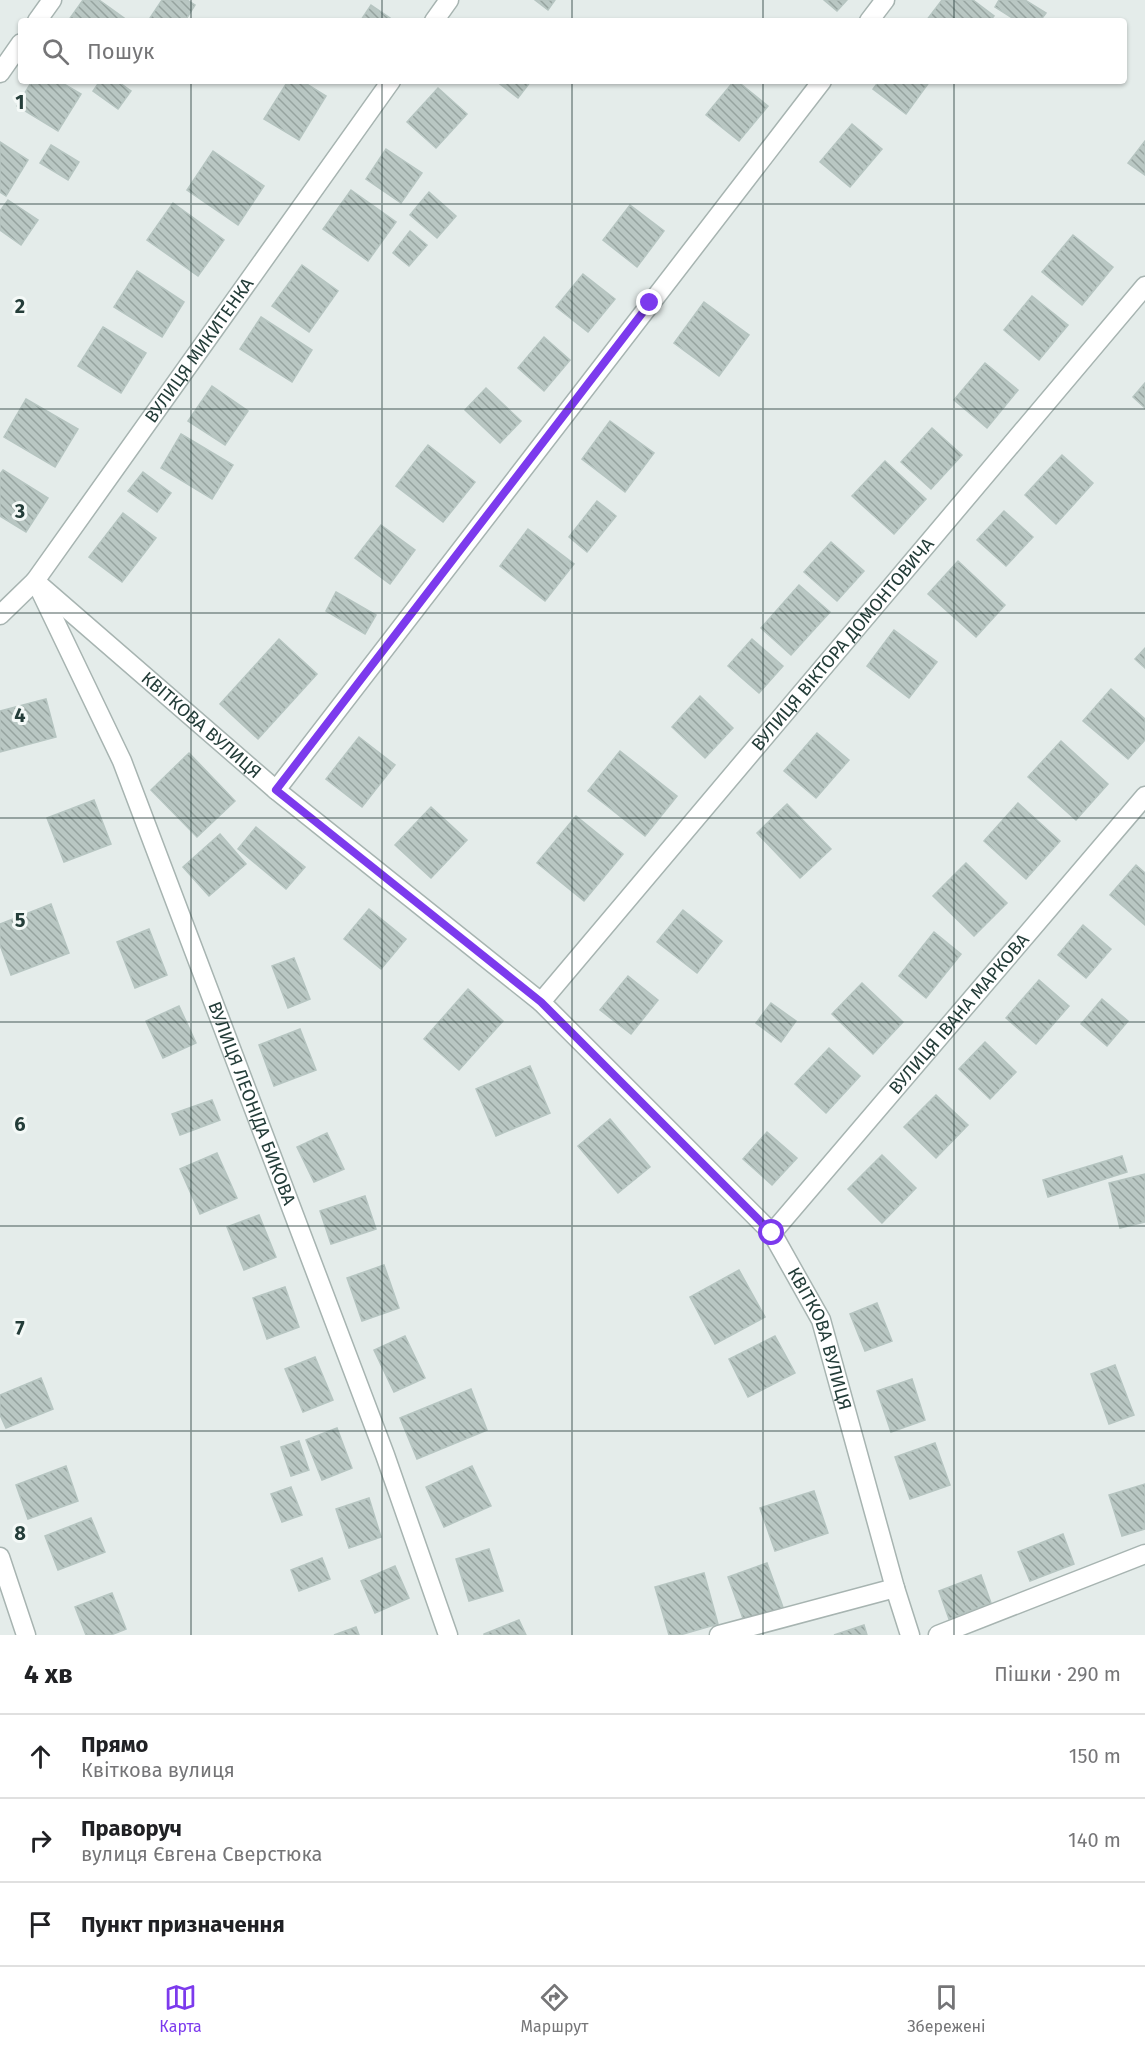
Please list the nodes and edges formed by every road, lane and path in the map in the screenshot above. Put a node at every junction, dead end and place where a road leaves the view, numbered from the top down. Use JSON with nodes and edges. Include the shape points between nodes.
{"nodes":[{"id":1,"x":52,"y":0,"type":"edge"},
{"id":2,"x":449,"y":0,"type":"edge"},
{"id":3,"x":885,"y":0,"type":"edge"},
{"id":4,"x":39,"y":18,"type":"edge"},
{"id":5,"x":436,"y":18,"type":"edge"},
{"id":6,"x":871,"y":18,"type":"edge"},
{"id":7,"x":18,"y":47,"type":"edge"},
{"id":8,"x":0,"y":73,"type":"edge"},
{"id":9,"x":389,"y":84,"type":"edge"},
{"id":10,"x":820,"y":84,"type":"edge"},
{"id":11,"x":1145,"y":286,"type":"edge"},
{"id":12,"x":35,"y":581,"type":"junction"},
{"id":13,"x":0,"y":615,"type":"edge"},
{"id":14,"x":276,"y":790,"type":"junction"},
{"id":15,"x":1145,"y":796,"type":"edge"},
{"id":16,"x":541,"y":1002,"type":"junction"},
{"id":17,"x":772,"y":1233,"type":"junction"},
{"id":18,"x":1145,"y":1554,"type":"edge"},
{"id":19,"x":0,"y":1557,"type":"edge"},
{"id":20,"x":895,"y":1588,"type":"junction"},
{"id":21,"x":26,"y":1635,"type":"edge"},
{"id":22,"x":448,"y":1635,"type":"edge"},
{"id":23,"x":719,"y":1635,"type":"edge"},
{"id":24,"x":910,"y":1635,"type":"edge"},
{"id":25,"x":938,"y":1635,"type":"edge"}],
"edges":[{"from":1,"to":4,"type":"street"},
{"from":2,"to":5,"type":"street"},
{"from":3,"to":6,"type":"street"},
{"from":7,"to":8,"type":"street"},
{"from":9,"to":12,"type":"street","name":"ВУЛИЦЯ МИКИТЕНКА"},
{"from":10,"to":14,"type":"street"},
{"from":11,"to":16,"type":"street","name":"ВУЛИЦЯ ВІКТОРА ДОМОНТОВИЧА"},
{"from":12,"to":13,"type":"street","name":"ВУЛИЦЯ МИКИТЕНКА"},
{"from":12,"to":14,"type":"street","name":"КВІТКОВА ВУЛИЦЯ"},
{"from":12,"to":22,"type":"street","name":"ВУЛИЦЯ ЛЕОНІДА БИКОВА","via":[[123,761]]},
{"from":14,"to":16,"type":"street","name":"КВІТКОВА ВУЛИЦЯ"},
{"from":15,"to":17,"type":"street","name":"ВУЛИЦЯ ІВАНА МАРКОВА"},
{"from":16,"to":17,"type":"street","name":"КВІТКОВА ВУЛИЦЯ"},
{"from":17,"to":20,"type":"street","name":"КВІТКОВА ВУЛИЦЯ","via":[[821,1320]]},
{"from":18,"to":25,"type":"street"},
{"from":19,"to":21,"type":"street"},
{"from":20,"to":23,"type":"street"},
{"from":20,"to":24,"type":"street","name":"КВІТКОВА ВУЛИЦЯ"}]}
